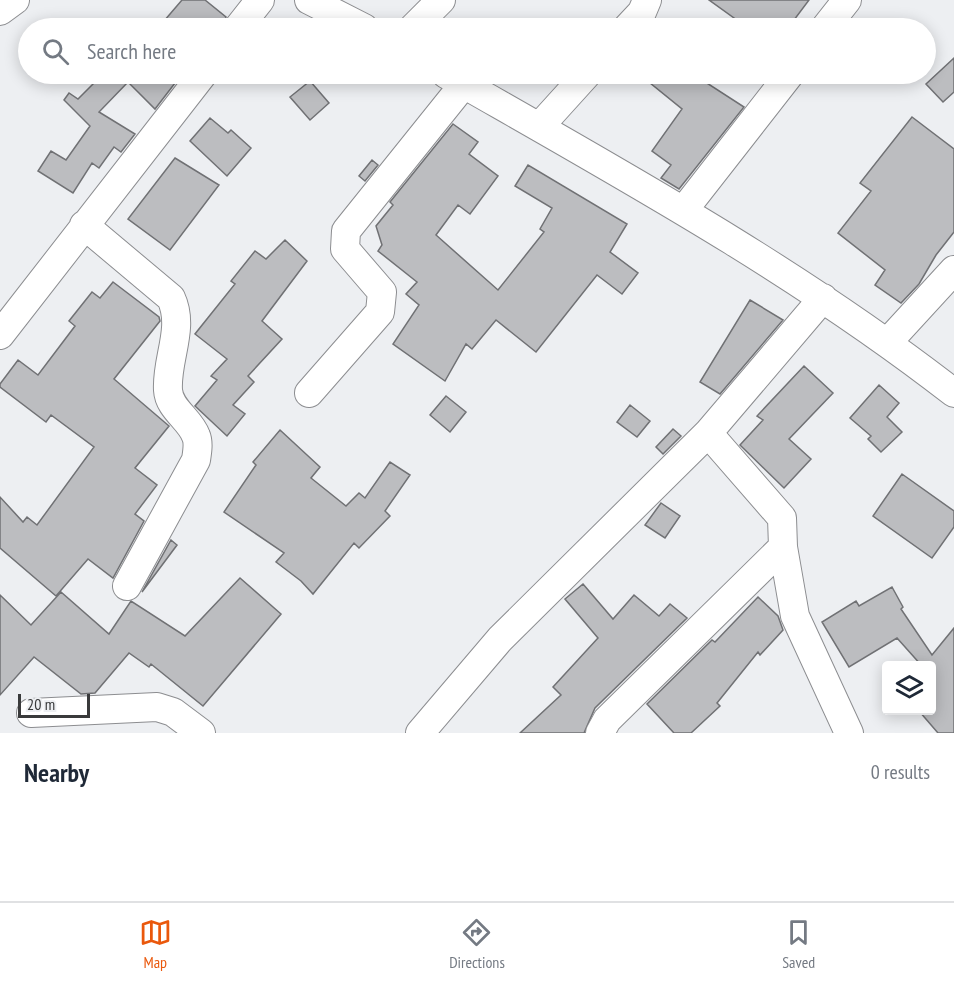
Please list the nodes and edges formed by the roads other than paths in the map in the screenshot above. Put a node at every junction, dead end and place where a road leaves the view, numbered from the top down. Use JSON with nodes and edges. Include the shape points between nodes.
{"nodes":[{"id":1,"x":15,"y":0,"type":"edge"},
{"id":2,"x":260,"y":0,"type":"edge"},
{"id":3,"x":309,"y":0,"type":"edge"},
{"id":4,"x":441,"y":0,"type":"edge"},
{"id":5,"x":647,"y":0,"type":"edge"},
{"id":6,"x":848,"y":0,"type":"edge"},
{"id":7,"x":0,"y":11,"type":"edge"},
{"id":8,"x":246,"y":18,"type":"edge"},
{"id":9,"x":344,"y":18,"type":"edge"},
{"id":10,"x":423,"y":18,"type":"edge"},
{"id":11,"x":636,"y":18,"type":"edge"},
{"id":12,"x":833,"y":18,"type":"edge"},
{"id":13,"x":195,"y":84,"type":"edge"},
{"id":14,"x":451,"y":84,"type":"edge"},
{"id":15,"x":464,"y":84,"type":"edge"},
{"id":16,"x":578,"y":84,"type":"edge"},
{"id":17,"x":782,"y":84,"type":"edge"},
{"id":18,"x":539,"y":127,"type":"junction"},
{"id":19,"x":683,"y":211,"type":"junction"},
{"id":20,"x":84,"y":225,"type":"junction"},
{"id":21,"x":954,"y":270,"type":"edge"},
{"id":22,"x":823,"y":298,"type":"junction"},
{"id":23,"x":0,"y":335,"type":"edge"},
{"id":24,"x":887,"y":343,"type":"junction"},
{"id":25,"x":309,"y":393,"type":"dead end"},
{"id":26,"x":954,"y":393,"type":"edge"},
{"id":27,"x":708,"y":433,"type":"junction"},
{"id":28,"x":783,"y":547,"type":"junction"},
{"id":29,"x":127,"y":586,"type":"dead end"},
{"id":30,"x":31,"y":713,"type":"dead end"},
{"id":31,"x":201,"y":733,"type":"edge"},
{"id":32,"x":420,"y":733,"type":"edge"},
{"id":33,"x":600,"y":733,"type":"edge"},
{"id":34,"x":849,"y":733,"type":"edge"}],
"edges":[{"from":1,"to":7,"type":"street"},
{"from":2,"to":8,"type":"street"},
{"from":3,"to":9,"type":"street"},
{"from":4,"to":10,"type":"street"},
{"from":5,"to":11,"type":"street"},
{"from":6,"to":12,"type":"street"},
{"from":13,"to":20,"type":"street"},
{"from":14,"to":25,"type":"street","via":[[346,231],[345,249],[382,292],[380,312]]},
{"from":15,"to":18,"type":"street"},
{"from":16,"to":18,"type":"street"},
{"from":17,"to":19,"type":"street"},
{"from":18,"to":19,"type":"street"},
{"from":19,"to":22,"type":"street"},
{"from":20,"to":23,"type":"street"},
{"from":20,"to":29,"type":"street","via":[[171,298],[177,323],[167,388],[169,400],[197,437],[196,460]]},
{"from":21,"to":24,"type":"street"},
{"from":22,"to":24,"type":"street"},
{"from":22,"to":27,"type":"street"},
{"from":24,"to":26,"type":"street"},
{"from":27,"to":28,"type":"street","via":[[782,518]]},
{"from":27,"to":32,"type":"street","via":[[500,639]]},
{"from":28,"to":33,"type":"street","via":[[607,720]]},
{"from":28,"to":34,"type":"street","via":[[800,628]]},
{"from":30,"to":31,"type":"street","via":[[157,707],[173,712]]}]}
